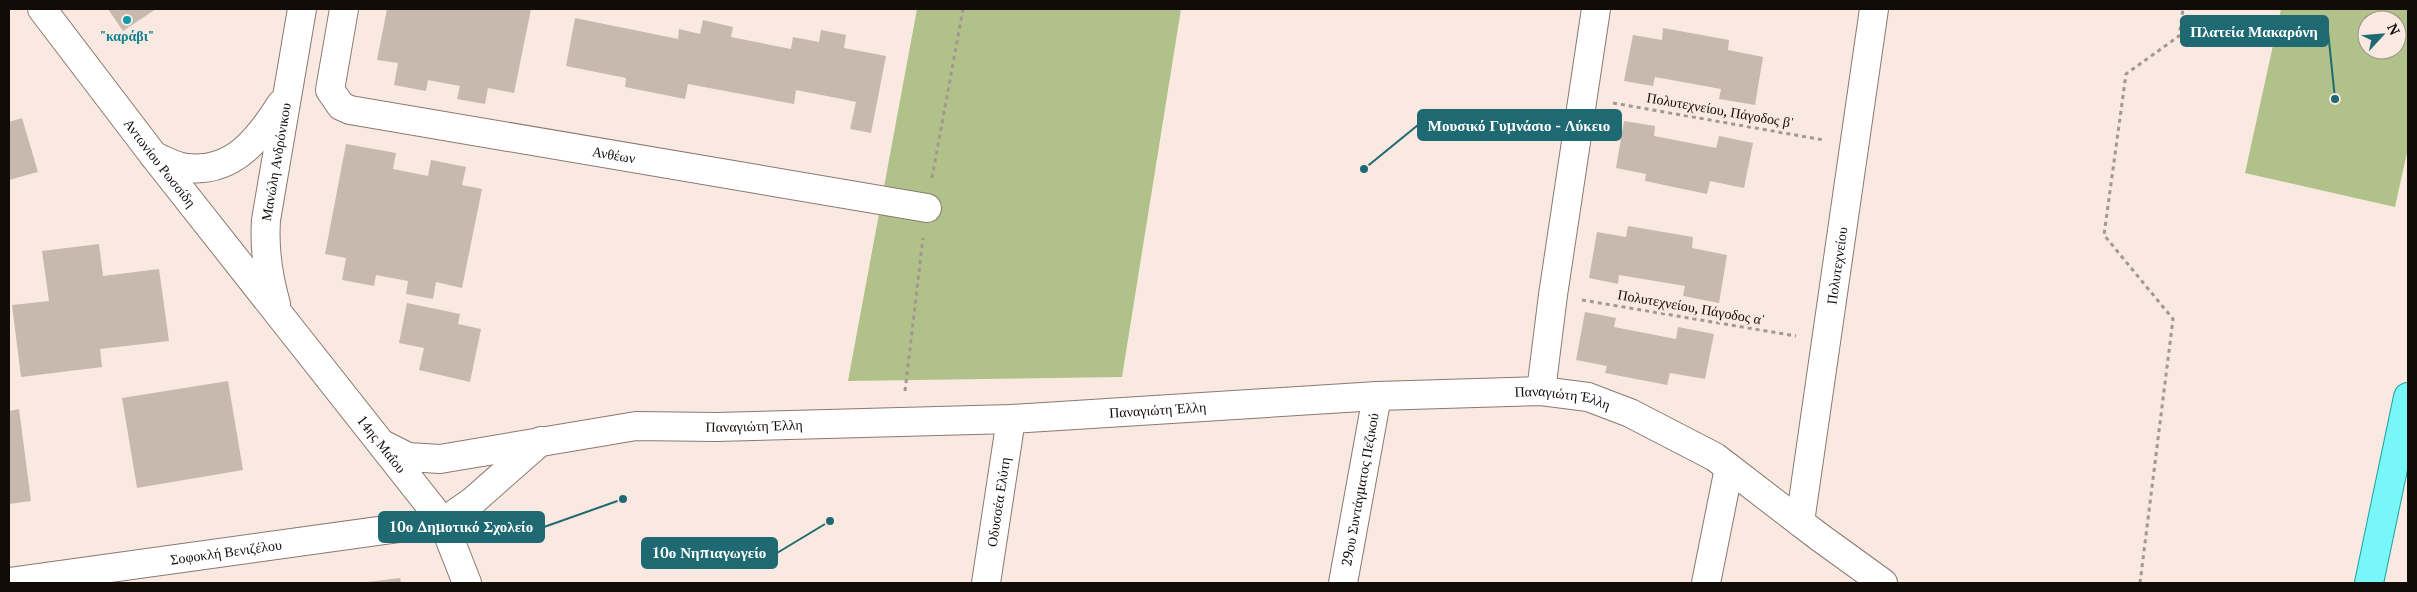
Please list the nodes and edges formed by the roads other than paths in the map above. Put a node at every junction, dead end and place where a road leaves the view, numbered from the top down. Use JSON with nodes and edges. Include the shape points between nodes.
{"nodes":[{"id":1,"x":42,"y":9,"type":"edge"},
{"id":2,"x":302,"y":9,"type":"edge"},
{"id":3,"x":344,"y":9,"type":"edge"},
{"id":4,"x":1596,"y":9,"type":"edge"},
{"id":5,"x":1874,"y":9,"type":"edge"},
{"id":6,"x":288,"y":92,"type":"junction"},
{"id":7,"x":154,"y":156,"type":"junction"},
{"id":8,"x":927,"y":208,"type":"dead end"},
{"id":9,"x":279,"y":316,"type":"junction"},
{"id":10,"x":1541,"y":391,"type":"junction"},
{"id":11,"x":1377,"y":396,"type":"junction"},
{"id":12,"x":2408,"y":396,"type":"edge"},
{"id":13,"x":1011,"y":419,"type":"junction"},
{"id":14,"x":542,"y":440,"type":"junction"},
{"id":15,"x":382,"y":444,"type":"junction"},
{"id":16,"x":1729,"y":468,"type":"junction"},
{"id":17,"x":443,"y":522,"type":"junction"},
{"id":18,"x":1800,"y":522,"type":"junction"},
{"id":19,"x":9,"y":582,"type":"edge"},
{"id":20,"x":468,"y":583,"type":"edge"},
{"id":21,"x":986,"y":583,"type":"edge"},
{"id":22,"x":1343,"y":583,"type":"edge"},
{"id":23,"x":1706,"y":583,"type":"edge"},
{"id":24,"x":1883,"y":583,"type":"edge"},
{"id":25,"x":2369,"y":583,"type":"edge"}],
"edges":[{"from":1,"to":7,"type":"street","name":"Αντωνίου Ρωσσίδη"},
{"from":2,"to":6,"type":"street","name":"Μανώλη Ανδρόνικου"},
{"from":3,"to":8,"type":"street","name":"Ανθέων","via":[[330,90],[341,106],[350,110]]},
{"from":4,"to":10,"type":"street","via":[[1552,295]]},
{"from":5,"to":18,"type":"street","name":"Πολυτεχνείου"},
{"from":6,"to":7,"type":"street","via":[[264,131],[248,149],[229,161],[207,169],[185,168]]},
{"from":6,"to":9,"type":"street","name":"Μανώλη Ανδρόνικου","via":[[264,246],[268,277]]},
{"from":7,"to":9,"type":"street","name":"Αντωνίου Ρωσσίδη"},
{"from":9,"to":15,"type":"street","name":"14ης Μαΐου"},
{"from":10,"to":11,"type":"street","name":"Παναγιώτη Έλλη"},
{"from":10,"to":16,"type":"street","name":"Παναγιώτη Έλλη","via":[[1588,397],[1630,413],[1715,457]]},
{"from":11,"to":13,"type":"street","name":"Παναγιώτη Έλλη"},
{"from":11,"to":22,"type":"street","name":"29ου Συντάγματος Πεζικού"},
{"from":12,"to":25,"type":"main road"},
{"from":13,"to":14,"type":"street","name":"Παναγιώτη Έλλη","via":[[636,426]]},
{"from":13,"to":21,"type":"street","name":"Οδυσσέα Ελύτη"},
{"from":14,"to":15,"type":"street","name":"Παναγιώτη Έλλη","via":[[440,459],[408,457]]},
{"from":14,"to":17,"type":"street","via":[[473,501]]},
{"from":15,"to":17,"type":"street","name":"14ης Μαΐου"},
{"from":16,"to":18,"type":"street","name":"Παναγιώτη Έλλη"},
{"from":16,"to":23,"type":"street"},
{"from":17,"to":19,"type":"street","name":"Σοφοκλή Βενιζέλου"},
{"from":17,"to":20,"type":"street","name":"14ης Μαΐου"},
{"from":18,"to":24,"type":"street","name":"Παναγιώτη Έλλη"}]}
